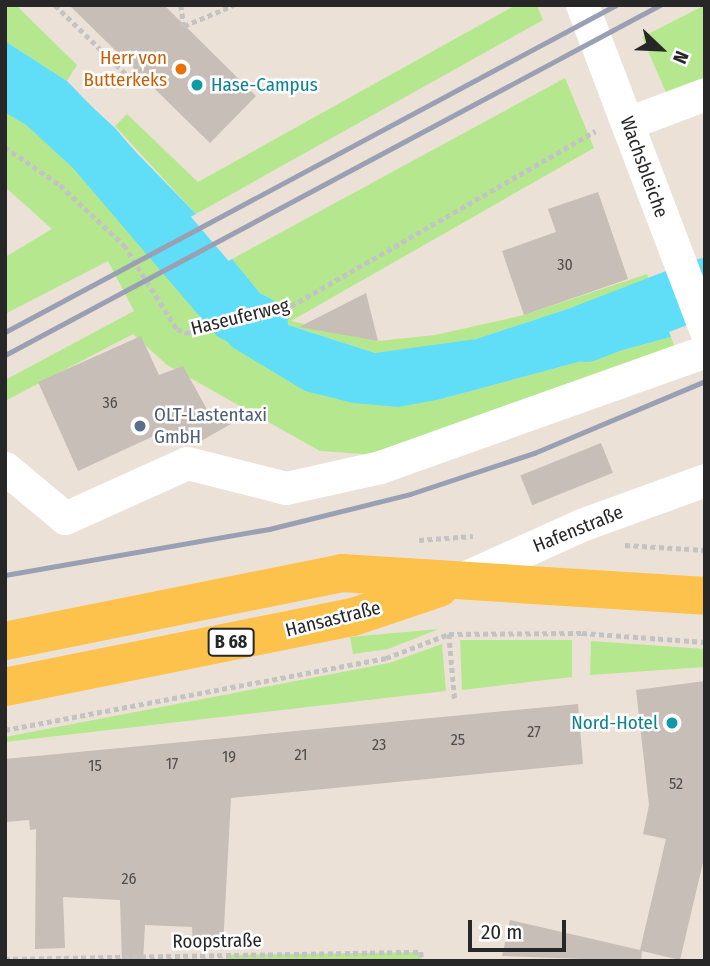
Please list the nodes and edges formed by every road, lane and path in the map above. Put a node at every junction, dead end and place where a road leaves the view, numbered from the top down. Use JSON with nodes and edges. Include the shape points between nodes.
{"nodes":[{"id":1,"x":55,"y":5,"type":"edge"},
{"id":2,"x":181,"y":5,"type":"edge"},
{"id":3,"x":234,"y":5,"type":"edge"},
{"id":4,"x":582,"y":5,"type":"edge"},
{"id":5,"x":138,"y":73,"type":"dead end"},
{"id":6,"x":705,"y":94,"type":"edge"},
{"id":7,"x":628,"y":122,"type":"junction"},
{"id":8,"x":595,"y":131,"type":"dead end"},
{"id":9,"x":5,"y":147,"type":"edge"},
{"id":10,"x":705,"y":329,"type":"edge"},
{"id":11,"x":705,"y":351,"type":"edge"},
{"id":12,"x":5,"y":468,"type":"edge"},
{"id":13,"x":705,"y":480,"type":"edge"},
{"id":14,"x":453,"y":583,"type":"junction"},
{"id":15,"x":705,"y":596,"type":"edge"},
{"id":16,"x":449,"y":634,"type":"junction"},
{"id":17,"x":5,"y":640,"type":"edge"},
{"id":18,"x":705,"y":642,"type":"edge"},
{"id":19,"x":5,"y":687,"type":"edge"},
{"id":20,"x":455,"y":701,"type":"dead end"},
{"id":21,"x":5,"y":730,"type":"edge"},
{"id":22,"x":226,"y":954,"type":"junction"},
{"id":23,"x":5,"y":959,"type":"edge"},
{"id":24,"x":231,"y":961,"type":"edge"},
{"id":25,"x":422,"y":961,"type":"edge"}],
"edges":[{"from":1,"to":5,"type":"path","via":[[132,80]]},
{"from":2,"to":3,"type":"path","via":[[184,26]]},
{"from":4,"to":7,"type":"street","name":"Wachsbleiche"},
{"from":6,"to":7,"type":"street"},
{"from":7,"to":10,"type":"street","name":"Wachsbleiche"},
{"from":8,"to":9,"type":"path","name":"Haseuferweg","via":[[291,306],[188,333],[177,329],[124,245],[60,185]]},
{"from":11,"to":12,"type":"street","via":[[380,467],[286,488],[187,463],[65,518]]},
{"from":13,"to":14,"type":"street","name":"Hafenstraße","via":[[581,525]]},
{"from":14,"to":15,"type":"main road","name":"Hansastraße","number":"B 68"},
{"from":14,"to":17,"type":"main road","name":"Hansastraße","number":"B 68","via":[[342,573]]},
{"from":14,"to":19,"type":"main road","name":"Hansastraße","number":"B 68","via":[[353,617]]},
{"from":16,"to":18,"type":"path"},
{"from":16,"to":20,"type":"path"},
{"from":16,"to":21,"type":"path","via":[[386,658]]},
{"from":22,"to":23,"type":"path","name":"Roopstraße"},
{"from":22,"to":24,"type":"path"},
{"from":22,"to":25,"type":"path","name":"Roopstraße","via":[[421,952]]}]}
